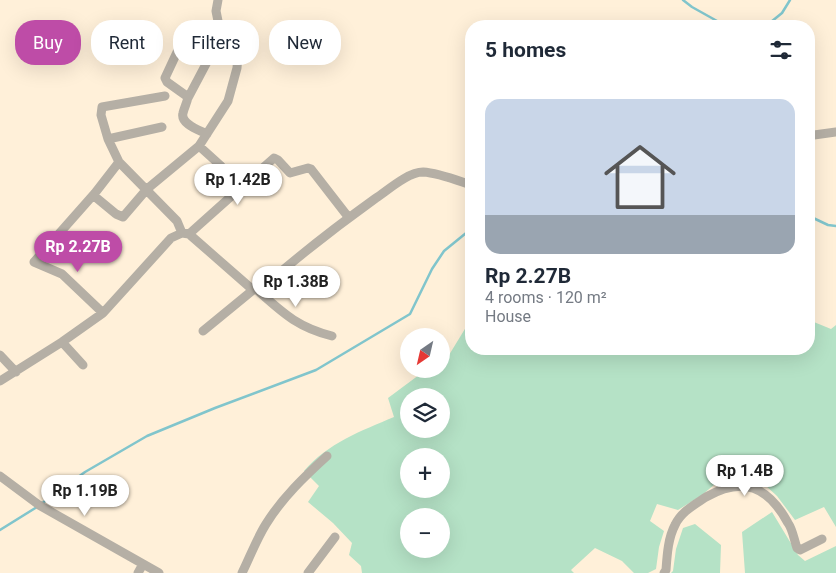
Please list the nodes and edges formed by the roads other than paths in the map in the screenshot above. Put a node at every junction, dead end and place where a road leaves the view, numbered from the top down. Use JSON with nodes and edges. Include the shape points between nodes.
{"nodes":[{"id":1,"x":218,"y":0,"type":"edge"},
{"id":2,"x":217,"y":20,"type":"edge"},
{"id":3,"x":173,"y":60,"type":"edge"},
{"id":4,"x":205,"y":65,"type":"edge"},
{"id":5,"x":238,"y":65,"type":"edge"},
{"id":6,"x":165,"y":96,"type":"dead end"},
{"id":7,"x":188,"y":98,"type":"junction"},
{"id":8,"x":162,"y":127,"type":"dead end"},
{"id":9,"x":836,"y":132,"type":"edge"},
{"id":10,"x":207,"y":134,"type":"junction"},
{"id":11,"x":815,"y":135,"type":"edge"},
{"id":12,"x":108,"y":139,"type":"junction"},
{"id":13,"x":199,"y":146,"type":"junction"},
{"id":14,"x":119,"y":162,"type":"junction"},
{"id":15,"x":465,"y":183,"type":"edge"},
{"id":16,"x":240,"y":188,"type":"junction"},
{"id":17,"x":147,"y":189,"type":"junction"},
{"id":18,"x":93,"y":195,"type":"junction"},
{"id":19,"x":348,"y":218,"type":"junction"},
{"id":20,"x":185,"y":234,"type":"junction"},
{"id":21,"x":255,"y":290,"type":"junction"},
{"id":22,"x":103,"y":313,"type":"junction"},
{"id":23,"x":203,"y":331,"type":"dead end"},
{"id":24,"x":332,"y":336,"type":"dead end"},
{"id":25,"x":62,"y":342,"type":"junction"},
{"id":26,"x":0,"y":355,"type":"edge"},
{"id":27,"x":83,"y":365,"type":"dead end"},
{"id":28,"x":16,"y":372,"type":"junction"},
{"id":29,"x":0,"y":381,"type":"edge"},
{"id":30,"x":328,"y":456,"type":"dead end"},
{"id":31,"x":0,"y":476,"type":"edge"},
{"id":32,"x":335,"y":537,"type":"dead end"},
{"id":33,"x":822,"y":539,"type":"dead end"},
{"id":34,"x":143,"y":564,"type":"junction"},
{"id":35,"x":138,"y":573,"type":"edge"},
{"id":36,"x":159,"y":573,"type":"edge"},
{"id":37,"x":242,"y":573,"type":"edge"},
{"id":38,"x":308,"y":573,"type":"edge"},
{"id":39,"x":664,"y":573,"type":"edge"}],
"edges":[{"from":1,"to":2,"type":"street"},
{"from":3,"to":7,"type":"street","via":[[164,78]]},
{"from":4,"to":7,"type":"street"},
{"from":5,"to":10,"type":"street","via":[[228,100]]},
{"from":6,"to":12,"type":"street","via":[[102,107]]},
{"from":7,"to":10,"type":"street","via":[[183,119]]},
{"from":8,"to":12,"type":"street"},
{"from":9,"to":11,"type":"street"},
{"from":10,"to":13,"type":"street"},
{"from":12,"to":14,"type":"street"},
{"from":13,"to":16,"type":"street"},
{"from":13,"to":17,"type":"street"},
{"from":14,"to":17,"type":"street"},
{"from":14,"to":18,"type":"street"},
{"from":15,"to":19,"type":"street","via":[[422,172],[415,174]]},
{"from":16,"to":19,"type":"street","via":[[274,158],[290,173],[310,169]]},
{"from":16,"to":20,"type":"street"},
{"from":17,"to":18,"type":"street","via":[[123,217]]},
{"from":17,"to":20,"type":"street","via":[[177,220]]},
{"from":18,"to":22,"type":"street","via":[[34,262],[62,274]]},
{"from":19,"to":21,"type":"street"},
{"from":20,"to":21,"type":"street"},
{"from":20,"to":22,"type":"street","via":[[171,238]]},
{"from":21,"to":23,"type":"street"},
{"from":21,"to":24,"type":"street","via":[[306,328]]},
{"from":22,"to":25,"type":"street"},
{"from":25,"to":27,"type":"street"},
{"from":25,"to":28,"type":"street"},
{"from":26,"to":28,"type":"street"},
{"from":28,"to":29,"type":"street"},
{"from":30,"to":37,"type":"street","via":[[280,504],[266,524]]},
{"from":31,"to":34,"type":"street","via":[[39,505]]},
{"from":32,"to":38,"type":"street"},
{"from":33,"to":39,"type":"street","via":[[802,550],[797,548],[782,512],[767,497],[748,485],[726,487],[679,517],[671,535]]},
{"from":34,"to":35,"type":"street"},
{"from":34,"to":36,"type":"street"}]}
